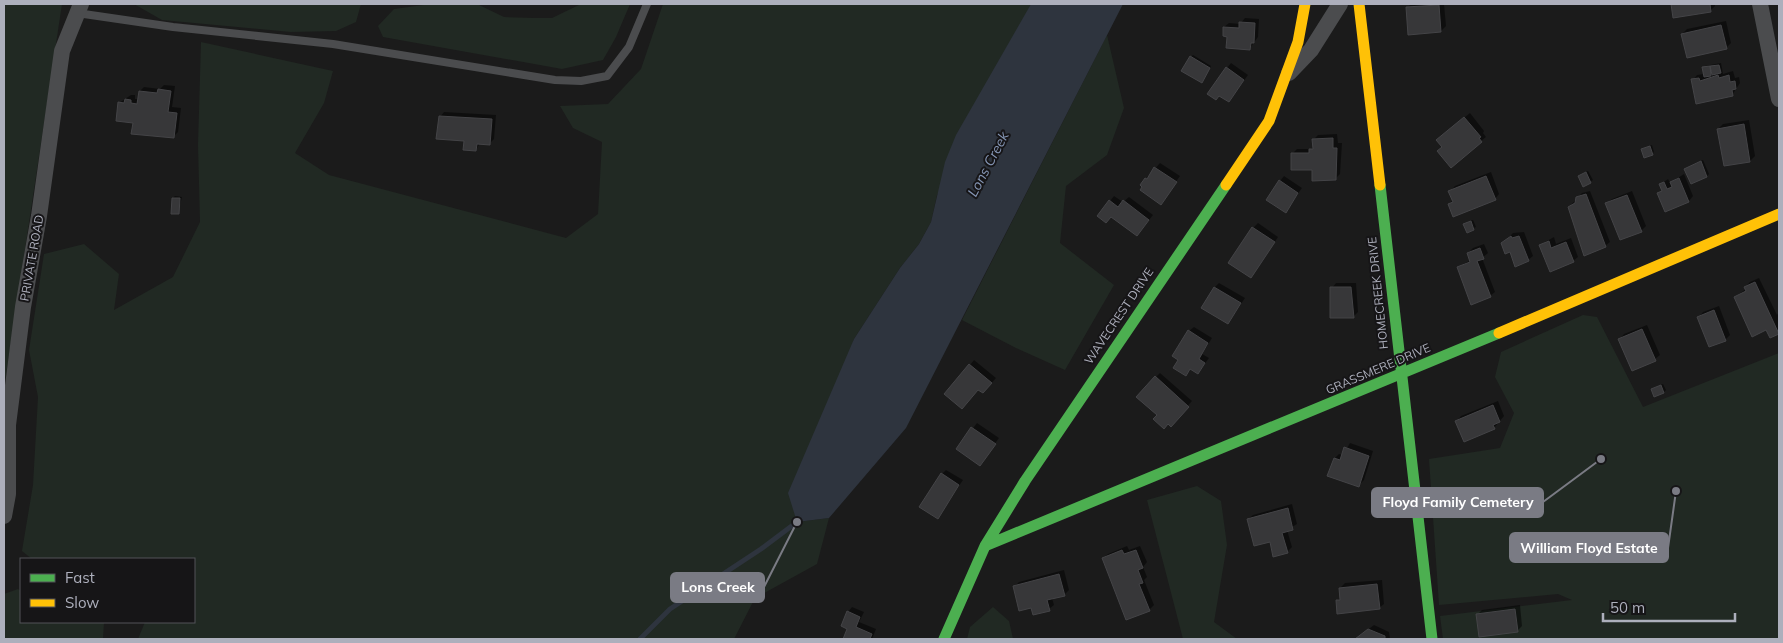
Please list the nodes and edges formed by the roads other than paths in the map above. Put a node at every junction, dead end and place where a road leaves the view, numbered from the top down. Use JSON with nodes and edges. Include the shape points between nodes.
{"nodes":[{"id":1,"x":647,"y":4,"type":"edge"},
{"id":2,"x":1305,"y":4,"type":"edge"},
{"id":3,"x":1340,"y":4,"type":"edge"},
{"id":4,"x":1359,"y":4,"type":"edge"},
{"id":5,"x":1760,"y":4,"type":"edge"},
{"id":6,"x":79,"y":8,"type":"edge"},
{"id":7,"x":1286,"y":76,"type":"junction"},
{"id":8,"x":1779,"y":99,"type":"edge"},
{"id":9,"x":1779,"y":214,"type":"edge"},
{"id":10,"x":1401,"y":375,"type":"junction"},
{"id":11,"x":4,"y":516,"type":"edge"},
{"id":12,"x":985,"y":546,"type":"junction"},
{"id":13,"x":944,"y":639,"type":"edge"},
{"id":14,"x":1432,"y":639,"type":"edge"}],
"edges":[{"from":1,"to":6,"type":"lane","via":[[629,47],[607,76],[581,81],[555,80],[332,44],[173,27]]},
{"from":2,"to":7,"type":"street","name":"WAVECREST DRIVE","via":[[1298,42]]},
{"from":3,"to":7,"type":"street","via":[[1311,50]]},
{"from":4,"to":10,"type":"street","name":"HOMECREEK DRIVE"},
{"from":5,"to":8,"type":"street"},
{"from":6,"to":11,"type":"street","name":"PRIVATE ROAD","via":[[62,51],[23,307],[8,425],[8,494]]},
{"from":7,"to":12,"type":"street","name":"WAVECREST DRIVE","via":[[1269,121],[1095,376]]},
{"from":9,"to":10,"type":"street","name":"GRASSMERE DRIVE"},
{"from":10,"to":12,"type":"street","name":"GRASSMERE DRIVE"},
{"from":10,"to":14,"type":"street","name":"HOMECREEK DRIVE"},
{"from":12,"to":13,"type":"street","name":"WAVECREST DRIVE"}]}
